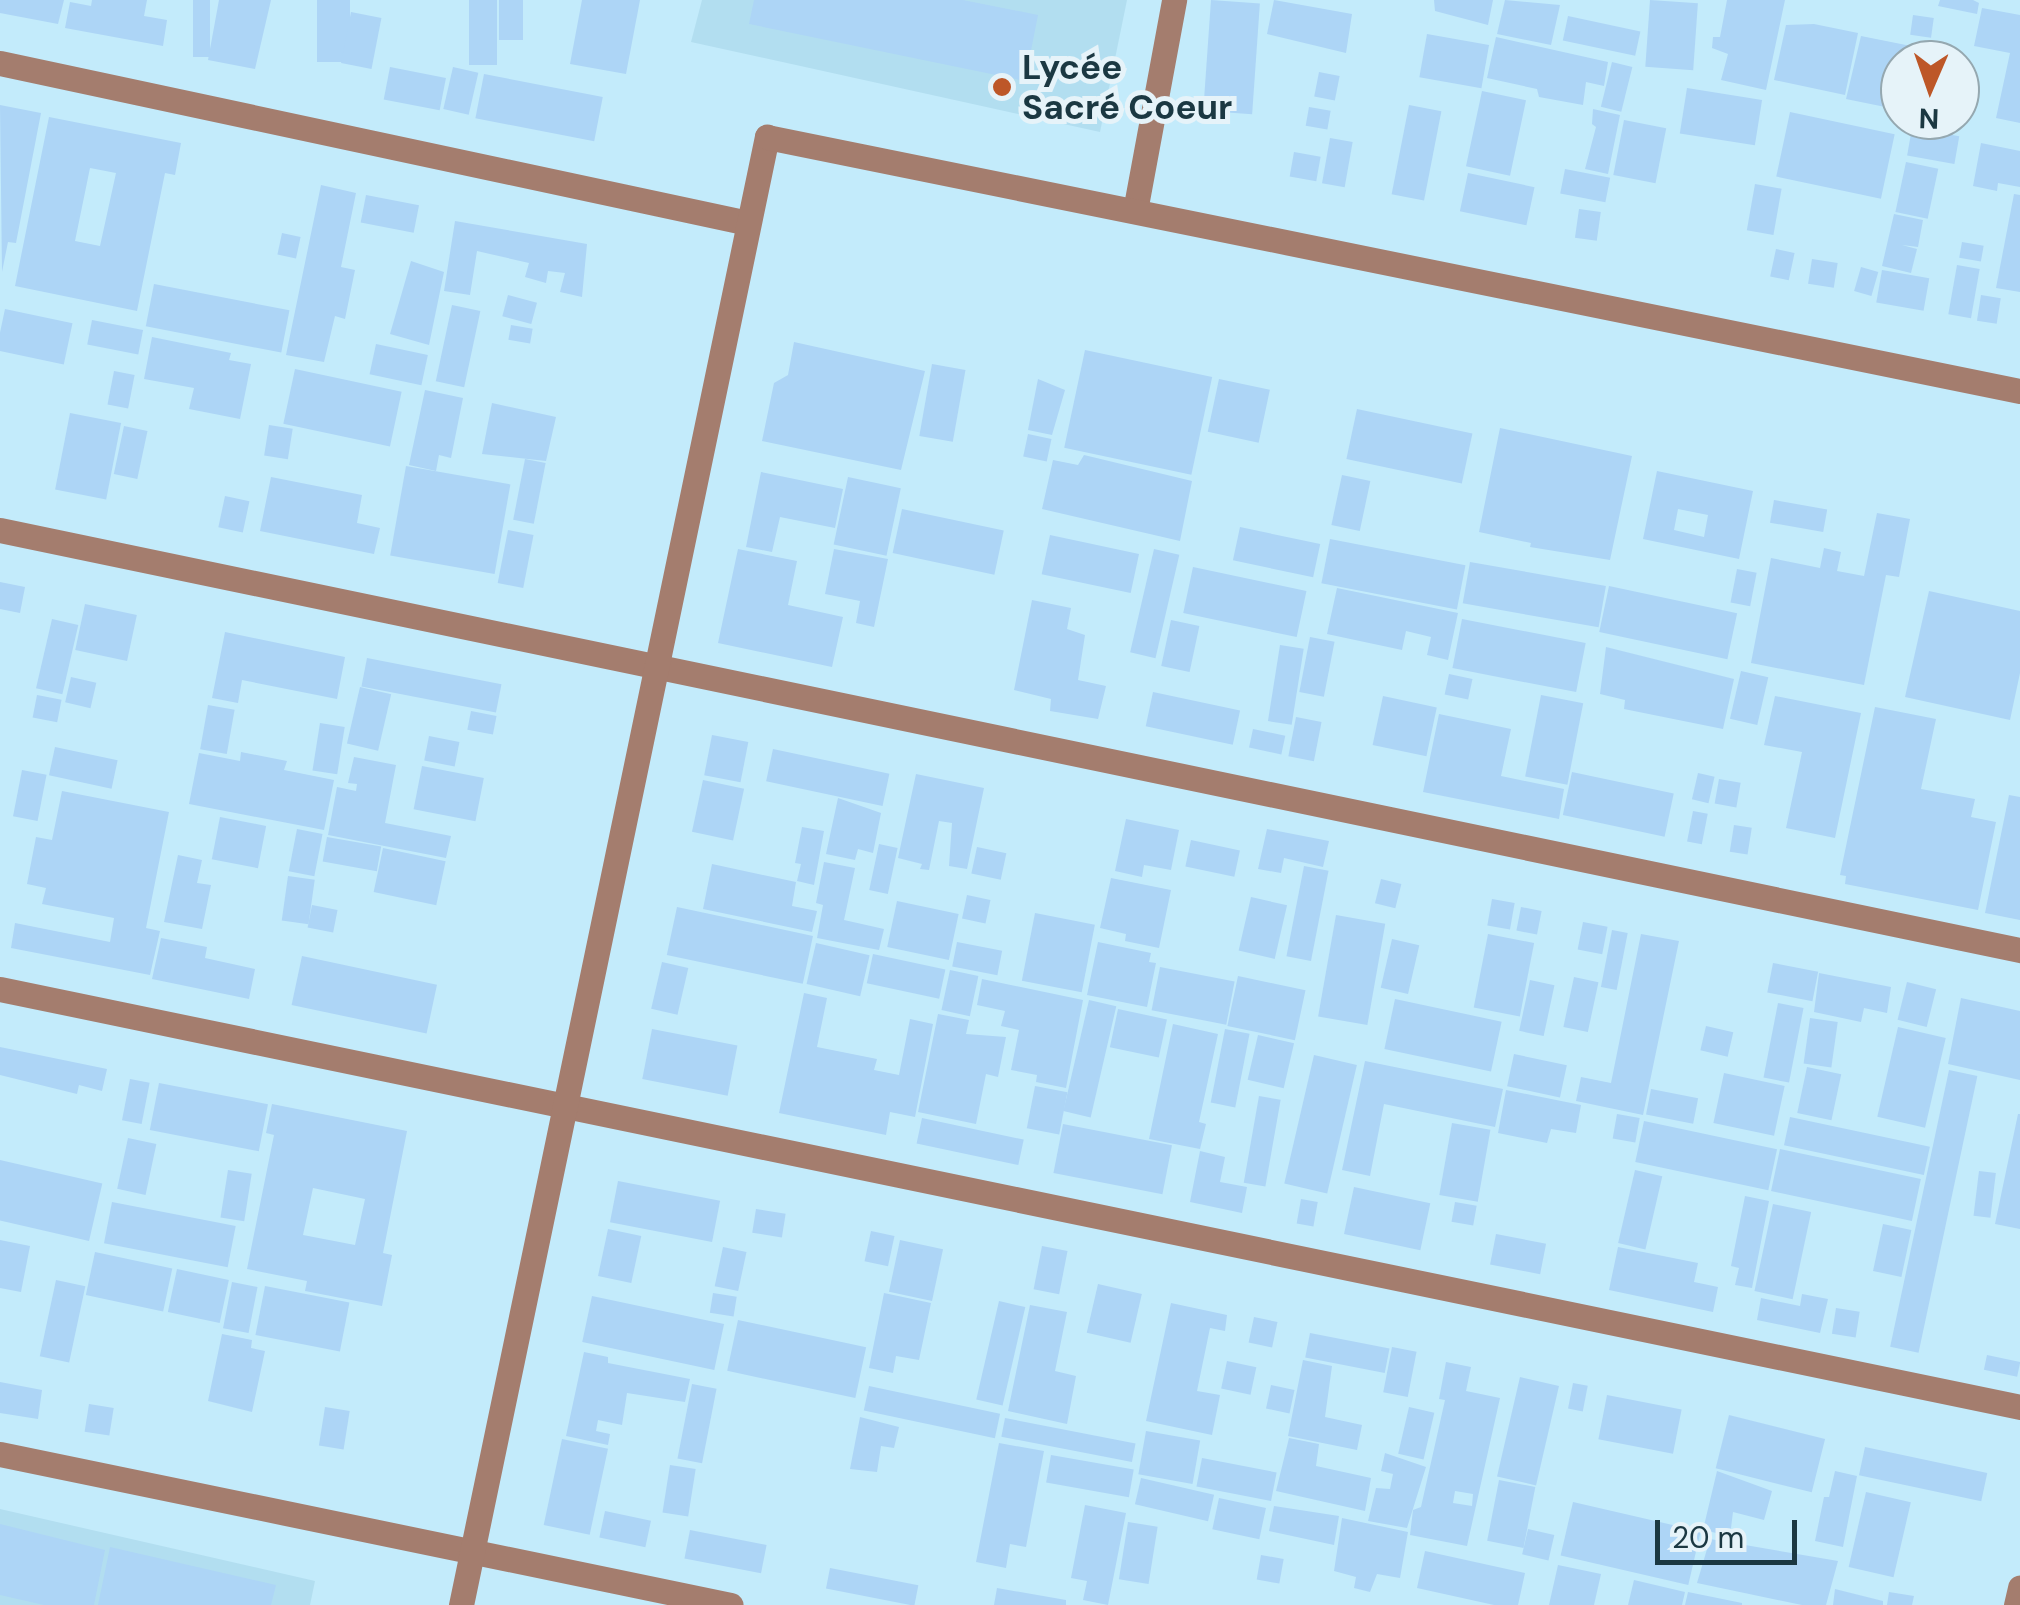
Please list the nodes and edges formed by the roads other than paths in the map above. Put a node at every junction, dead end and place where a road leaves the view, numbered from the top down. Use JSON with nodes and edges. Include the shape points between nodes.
{"nodes":[{"id":1,"x":1174,"y":0,"type":"edge"},
{"id":2,"x":0,"y":63,"type":"edge"},
{"id":3,"x":1136,"y":211,"type":"junction"},
{"id":4,"x":748,"y":223,"type":"junction"},
{"id":5,"x":2020,"y":391,"type":"edge"},
{"id":6,"x":0,"y":530,"type":"edge"},
{"id":7,"x":656,"y":666,"type":"junction"},
{"id":8,"x":2020,"y":950,"type":"edge"},
{"id":9,"x":0,"y":989,"type":"edge"},
{"id":10,"x":565,"y":1106,"type":"junction"},
{"id":11,"x":2020,"y":1406,"type":"edge"},
{"id":12,"x":0,"y":1454,"type":"edge"},
{"id":13,"x":472,"y":1552,"type":"junction"},
{"id":14,"x":2020,"y":1586,"type":"edge"},
{"id":15,"x":461,"y":1605,"type":"edge"},
{"id":16,"x":732,"y":1605,"type":"edge"},
{"id":17,"x":2016,"y":1605,"type":"edge"}],
"edges":[{"from":1,"to":3,"type":"street"},
{"from":2,"to":4,"type":"street"},
{"from":3,"to":4,"type":"street","via":[[767,137]]},
{"from":3,"to":5,"type":"street"},
{"from":4,"to":7,"type":"street"},
{"from":6,"to":7,"type":"street"},
{"from":7,"to":8,"type":"street"},
{"from":7,"to":10,"type":"street"},
{"from":9,"to":10,"type":"street"},
{"from":10,"to":11,"type":"street"},
{"from":10,"to":13,"type":"street"},
{"from":12,"to":13,"type":"street"},
{"from":13,"to":15,"type":"street"},
{"from":13,"to":16,"type":"street"},
{"from":14,"to":17,"type":"street"}]}
